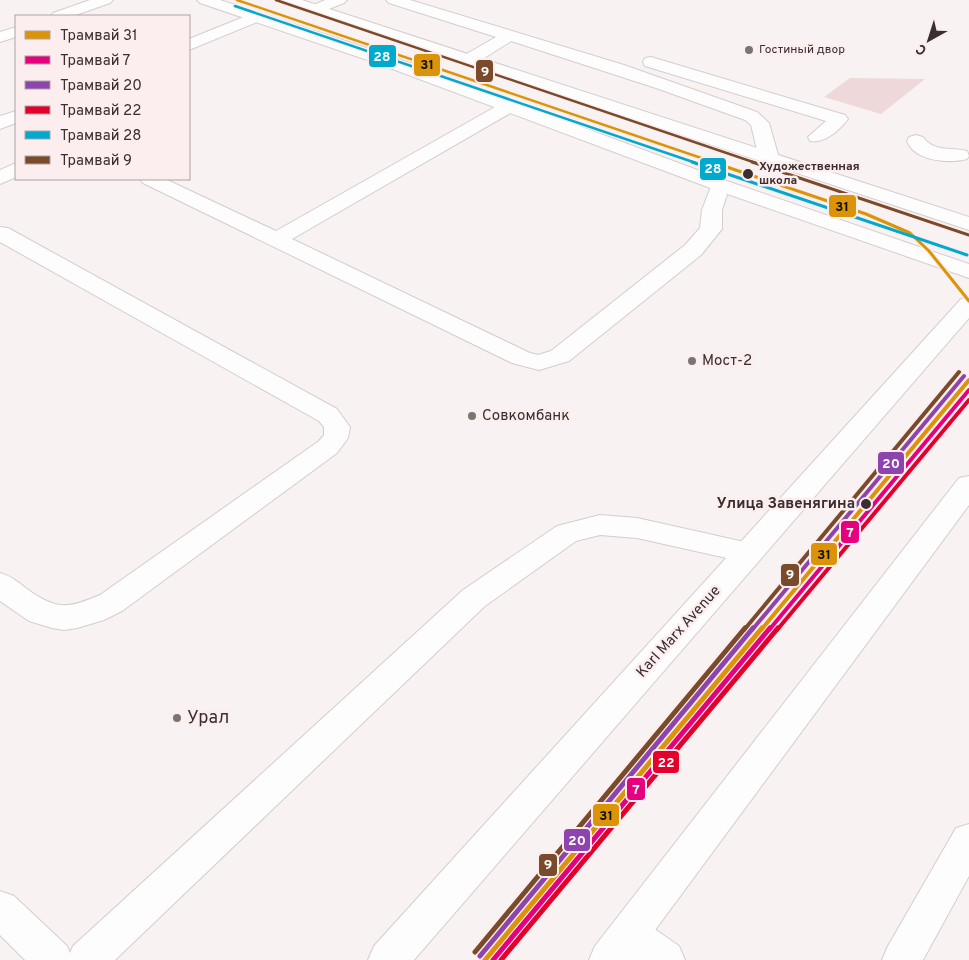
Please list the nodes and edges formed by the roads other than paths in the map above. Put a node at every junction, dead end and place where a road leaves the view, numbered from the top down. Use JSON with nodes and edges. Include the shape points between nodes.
{"nodes":[{"id":1,"x":105,"y":0,"type":"edge"},
{"id":2,"x":205,"y":0,"type":"edge"},
{"id":3,"x":287,"y":0,"type":"edge"},
{"id":4,"x":339,"y":0,"type":"edge"},
{"id":5,"x":394,"y":0,"type":"edge"},
{"id":6,"x":316,"y":10,"type":"junction"},
{"id":7,"x":62,"y":15,"type":"edge"},
{"id":8,"x":256,"y":17,"type":"junction"},
{"id":9,"x":15,"y":32,"type":"edge"},
{"id":10,"x":0,"y":37,"type":"edge"},
{"id":11,"x":507,"y":37,"type":"junction"},
{"id":12,"x":190,"y":45,"type":"edge"},
{"id":13,"x":586,"y":59,"type":"junction"},
{"id":14,"x":469,"y":60,"type":"junction"},
{"id":15,"x":0,"y":106,"type":"edge"},
{"id":16,"x":508,"y":107,"type":"junction"},
{"id":17,"x":15,"y":114,"type":"edge"},
{"id":18,"x":15,"y":115,"type":"edge"},
{"id":19,"x":0,"y":123,"type":"edge"},
{"id":20,"x":817,"y":137,"type":"dead end"},
{"id":21,"x":916,"y":141,"type":"dead end"},
{"id":22,"x":960,"y":155,"type":"dead end"},
{"id":23,"x":769,"y":158,"type":"junction"},
{"id":24,"x":15,"y":170,"type":"edge"},
{"id":25,"x":0,"y":178,"type":"edge"},
{"id":26,"x":152,"y":180,"type":"edge"},
{"id":27,"x":720,"y":185,"type":"junction"},
{"id":28,"x":969,"y":224,"type":"edge"},
{"id":29,"x":0,"y":233,"type":"edge"},
{"id":30,"x":276,"y":240,"type":"junction"},
{"id":31,"x":969,"y":271,"type":"edge"},
{"id":32,"x":969,"y":304,"type":"edge"},
{"id":33,"x":969,"y":485,"type":"edge"},
{"id":34,"x":749,"y":553,"type":"junction"},
{"id":35,"x":0,"y":584,"type":"edge"},
{"id":36,"x":969,"y":840,"type":"edge"},
{"id":37,"x":0,"y":909,"type":"edge"},
{"id":38,"x":619,"y":947,"type":"edge"},
{"id":39,"x":54,"y":960,"type":"edge"},
{"id":40,"x":87,"y":960,"type":"edge"},
{"id":41,"x":388,"y":960,"type":"edge"},
{"id":42,"x":665,"y":960,"type":"edge"},
{"id":43,"x":902,"y":960,"type":"edge"}],
"edges":[{"from":1,"to":7,"type":"main road"},
{"from":2,"to":8,"type":"main road"},
{"from":3,"to":6,"type":"main road"},
{"from":4,"to":6,"type":"main road"},
{"from":5,"to":11,"type":"main road"},
{"from":6,"to":14,"type":"main road"},
{"from":8,"to":12,"type":"main road"},
{"from":8,"to":16,"type":"main road","via":[[386,60]]},
{"from":9,"to":10,"type":"main road"},
{"from":11,"to":13,"type":"main road"},
{"from":11,"to":14,"type":"main road"},
{"from":13,"to":20,"type":"main road","via":[[602,50],[612,50],[839,119]]},
{"from":13,"to":23,"type":"main road","via":[[751,116],[760,123]]},
{"from":14,"to":23,"type":"main road"},
{"from":15,"to":17,"type":"main road"},
{"from":16,"to":27,"type":"main road"},
{"from":16,"to":30,"type":"main road"},
{"from":18,"to":19,"type":"main road"},
{"from":21,"to":22,"type":"main road","via":[[918,146],[946,156]]},
{"from":23,"to":28,"type":"main road"},
{"from":24,"to":25,"type":"main road"},
{"from":26,"to":30,"type":"main road"},
{"from":27,"to":30,"type":"main road","via":[[712,210],[711,229],[693,250],[560,356],[539,363],[521,358]]},
{"from":27,"to":31,"type":"main road"},
{"from":29,"to":35,"type":"main road","via":[[328,415],[336,421],[339,430],[337,439],[328,447],[111,603],[91,613],[68,618],[47,616],[30,609]]},
{"from":32,"to":34,"type":"main road","name":"Karl Marx Avenue"},
{"from":33,"to":38,"type":"main road"},
{"from":34,"to":40,"type":"main road","via":[[637,528],[600,525],[567,533],[474,598]]},
{"from":34,"to":41,"type":"main road","name":"Karl Marx Avenue"},
{"from":36,"to":43,"type":"main road"},
{"from":37,"to":39,"type":"main road"},
{"from":38,"to":42,"type":"main road"}]}
